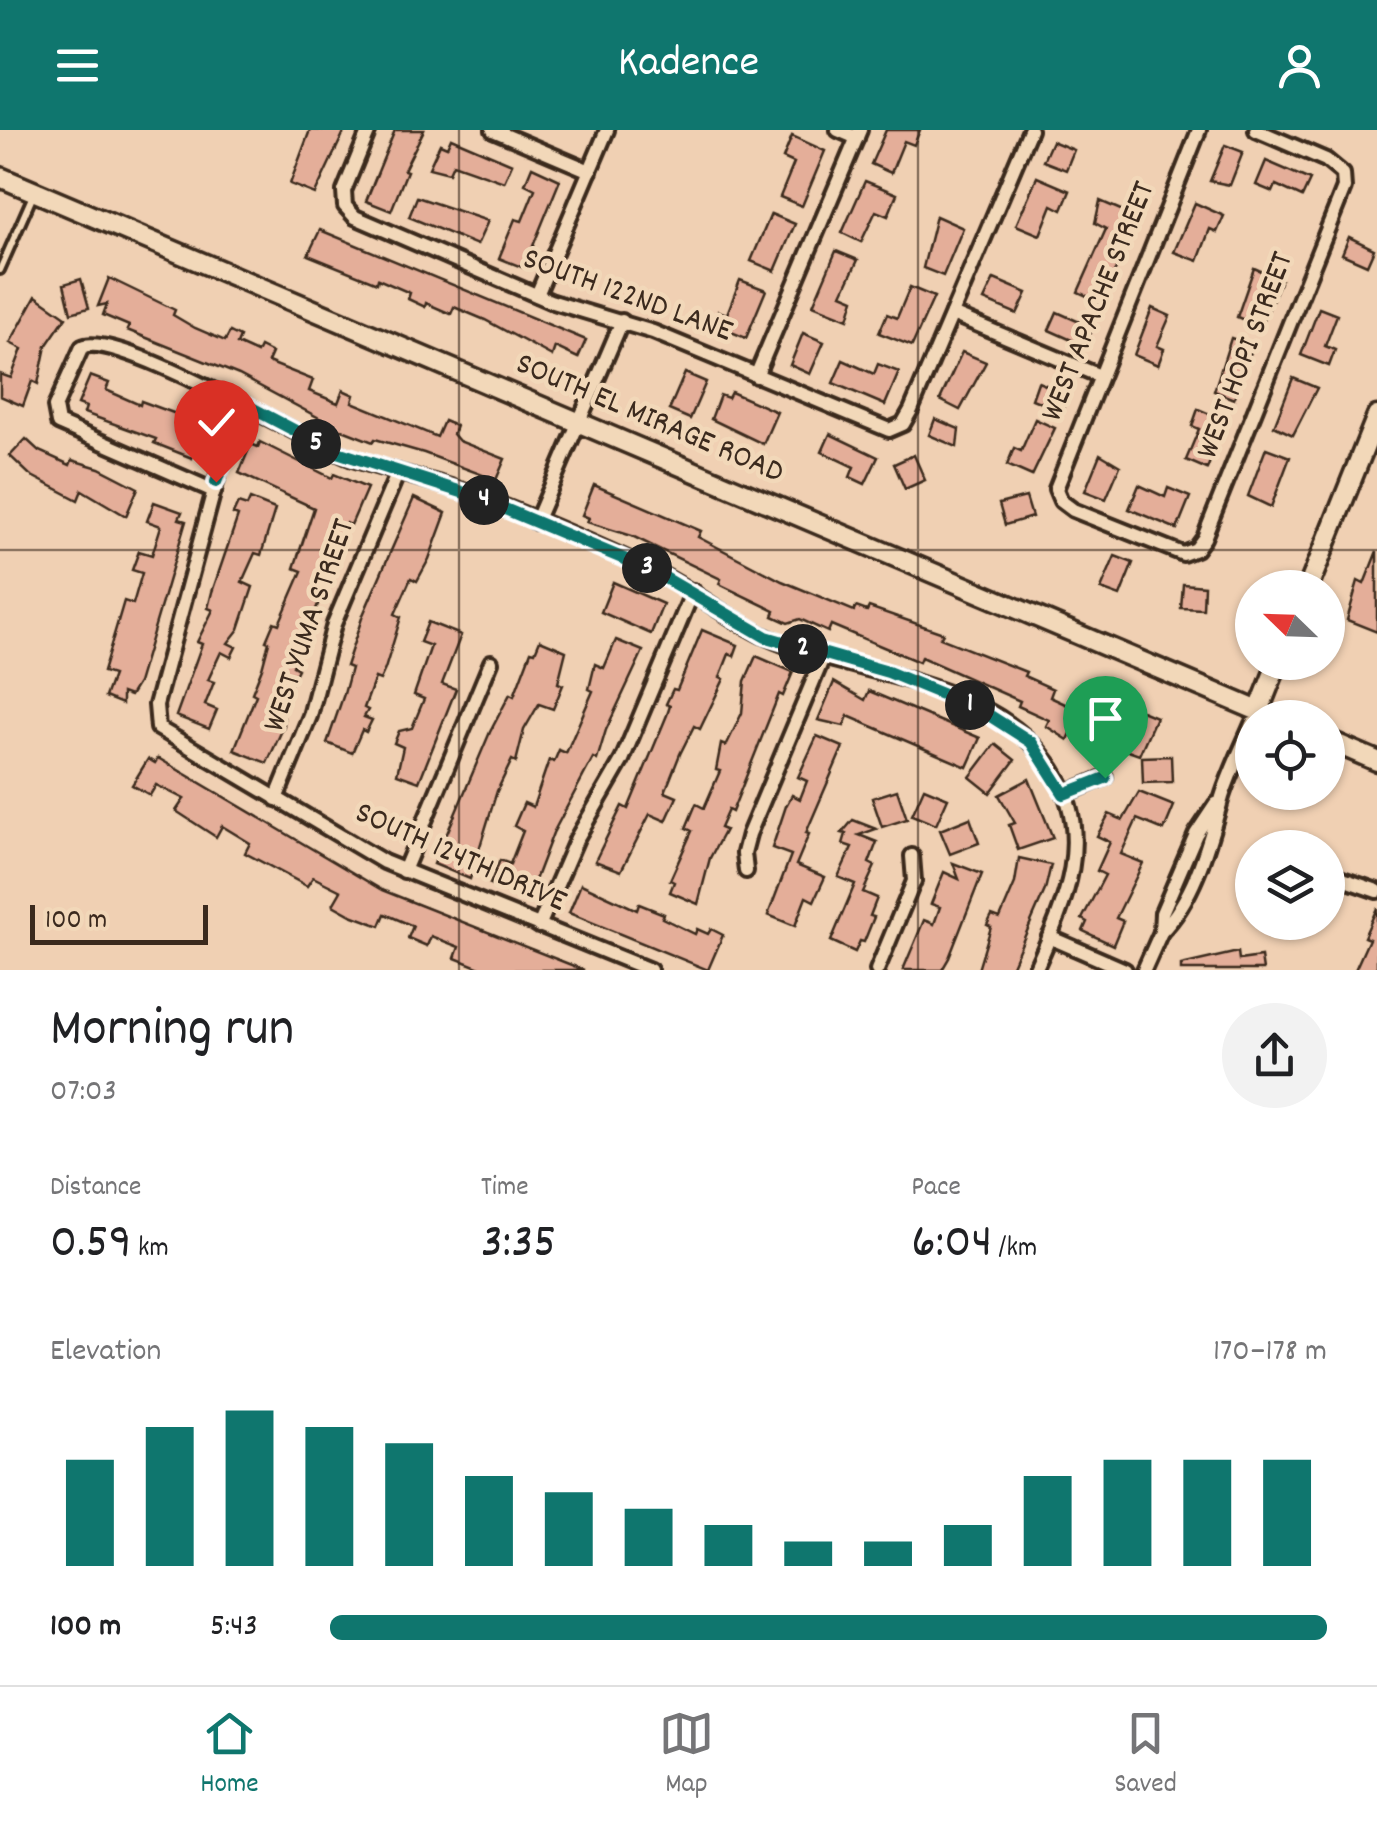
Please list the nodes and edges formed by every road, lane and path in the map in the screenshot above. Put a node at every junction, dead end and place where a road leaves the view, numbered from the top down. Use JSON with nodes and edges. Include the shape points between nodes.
{"nodes":[{"id":1,"x":369,"y":130,"type":"edge"},
{"id":2,"x":493,"y":130,"type":"edge"},
{"id":3,"x":606,"y":130,"type":"edge"},
{"id":4,"x":838,"y":130,"type":"edge"},
{"id":5,"x":1011,"y":130,"type":"edge"},
{"id":6,"x":1199,"y":130,"type":"edge"},
{"id":7,"x":1256,"y":130,"type":"edge"},
{"id":8,"x":1029,"y":133,"type":"edge"},
{"id":9,"x":858,"y":134,"type":"edge"},
{"id":10,"x":590,"y":171,"type":"junction"},
{"id":11,"x":0,"y":178,"type":"edge"},
{"id":12,"x":34,"y":192,"type":"junction"},
{"id":13,"x":0,"y":270,"type":"edge"},
{"id":14,"x":537,"y":295,"type":"junction"},
{"id":15,"x":952,"y":314,"type":"junction"},
{"id":16,"x":622,"y":321,"type":"junction"},
{"id":17,"x":756,"y":376,"type":"junction"},
{"id":18,"x":1100,"y":376,"type":"junction"},
{"id":19,"x":246,"y":405,"type":"junction"},
{"id":20,"x":1377,"y":416,"type":"edge"},
{"id":21,"x":579,"y":423,"type":"junction"},
{"id":22,"x":398,"y":472,"type":"junction"},
{"id":23,"x":214,"y":491,"type":"junction"},
{"id":24,"x":1057,"y":496,"type":"joint"},
{"id":25,"x":536,"y":522,"type":"junction"},
{"id":26,"x":1315,"y":570,"type":"edge"},
{"id":27,"x":693,"y":592,"type":"junction"},
{"id":28,"x":824,"y":654,"type":"junction"},
{"id":29,"x":490,"y":662,"type":"dead end"},
{"id":30,"x":1235,"y":707,"type":"edge"},
{"id":31,"x":1345,"y":747,"type":"edge"},
{"id":32,"x":1377,"y":761,"type":"edge"},
{"id":33,"x":1235,"y":770,"type":"edge"},
{"id":34,"x":1105,"y":778,"type":"dead end"},
{"id":35,"x":1062,"y":788,"type":"junction"},
{"id":36,"x":276,"y":799,"type":"junction"},
{"id":37,"x":912,"y":856,"type":"dead end"},
{"id":38,"x":404,"y":871,"type":"junction"},
{"id":39,"x":746,"y":871,"type":"dead end"},
{"id":40,"x":1345,"y":880,"type":"edge"},
{"id":41,"x":1377,"y":891,"type":"edge"},
{"id":42,"x":540,"y":926,"type":"junction"},
{"id":43,"x":1050,"y":937,"type":"junction"},
{"id":44,"x":650,"y":970,"type":"edge"},
{"id":45,"x":877,"y":970,"type":"edge"},
{"id":46,"x":1035,"y":970,"type":"edge"},
{"id":47,"x":1126,"y":970,"type":"edge"},
{"id":48,"x":1144,"y":970,"type":"edge"}],
"edges":[{"from":1,"to":14,"type":"street","name":"SOUTH 122ND LANE","via":[[344,206],[362,220]]},
{"from":2,"to":10,"type":"street"},
{"from":3,"to":10,"type":"street"},
{"from":4,"to":9,"type":"street"},
{"from":5,"to":8,"type":"street"},
{"from":6,"to":18,"type":"street","name":"WEST APACHE STREET"},
{"from":7,"to":24,"type":"street","name":"WEST HOPI STREET","via":[[1326,160],[1343,174],[1342,195],[1204,538],[1190,554],[1169,551],[1073,510]]},
{"from":8,"to":15,"type":"street"},
{"from":9,"to":17,"type":"street"},
{"from":10,"to":14,"type":"street"},
{"from":11,"to":12,"type":"main road","name":"SOUTH EL MIRAGE ROAD"},
{"from":12,"to":13,"type":"lane"},
{"from":12,"to":21,"type":"main road","name":"SOUTH EL MIRAGE ROAD"},
{"from":14,"to":16,"type":"street","name":"SOUTH 122ND LANE"},
{"from":15,"to":17,"type":"street","name":"SOUTH 122ND LANE","via":[[912,410],[896,429],[872,426]]},
{"from":15,"to":18,"type":"street"},
{"from":16,"to":17,"type":"street","name":"SOUTH 122ND LANE"},
{"from":16,"to":21,"type":"street"},
{"from":18,"to":24,"type":"street","name":"WEST APACHE STREET"},
{"from":19,"to":22,"type":"street","via":[[322,446]]},
{"from":19,"to":23,"type":"street"},
{"from":19,"to":23,"type":"street","via":[[104,344],[78,352],[56,402],[55,418],[67,430]]},
{"from":20,"to":26,"type":"main road"},
{"from":21,"to":25,"type":"street"},
{"from":21,"to":30,"type":"main road","name":"SOUTH EL MIRAGE ROAD"},
{"from":22,"to":25,"type":"street"},
{"from":22,"to":36,"type":"street","name":"WEST YUMA STREET","via":[[334,624],[307,726]]},
{"from":23,"to":36,"type":"street","name":"SOUTH 124TH DRIVE","via":[[155,721],[164,734]]},
{"from":25,"to":27,"type":"street"},
{"from":27,"to":28,"type":"street","via":[[766,637]]},
{"from":27,"to":42,"type":"street","via":[[622,760],[577,838]]},
{"from":28,"to":35,"type":"street","via":[[912,681],[1002,720],[1039,750]]},
{"from":28,"to":39,"type":"street","via":[[749,834]]},
{"from":29,"to":38,"type":"street"},
{"from":31,"to":32,"type":"main road"},
{"from":33,"to":48,"type":"street","via":[[1176,918],[1161,932]]},
{"from":34,"to":35,"type":"street"},
{"from":35,"to":43,"type":"street","via":[[1074,861]]},
{"from":36,"to":38,"type":"street","name":"SOUTH 124TH DRIVE"},
{"from":37,"to":45,"type":"street","via":[[914,881]]},
{"from":38,"to":42,"type":"street","name":"SOUTH 124TH DRIVE"},
{"from":40,"to":41,"type":"street"},
{"from":42,"to":44,"type":"street","name":"SOUTH 124TH DRIVE"},
{"from":43,"to":46,"type":"street"},
{"from":43,"to":47,"type":"street"}]}
